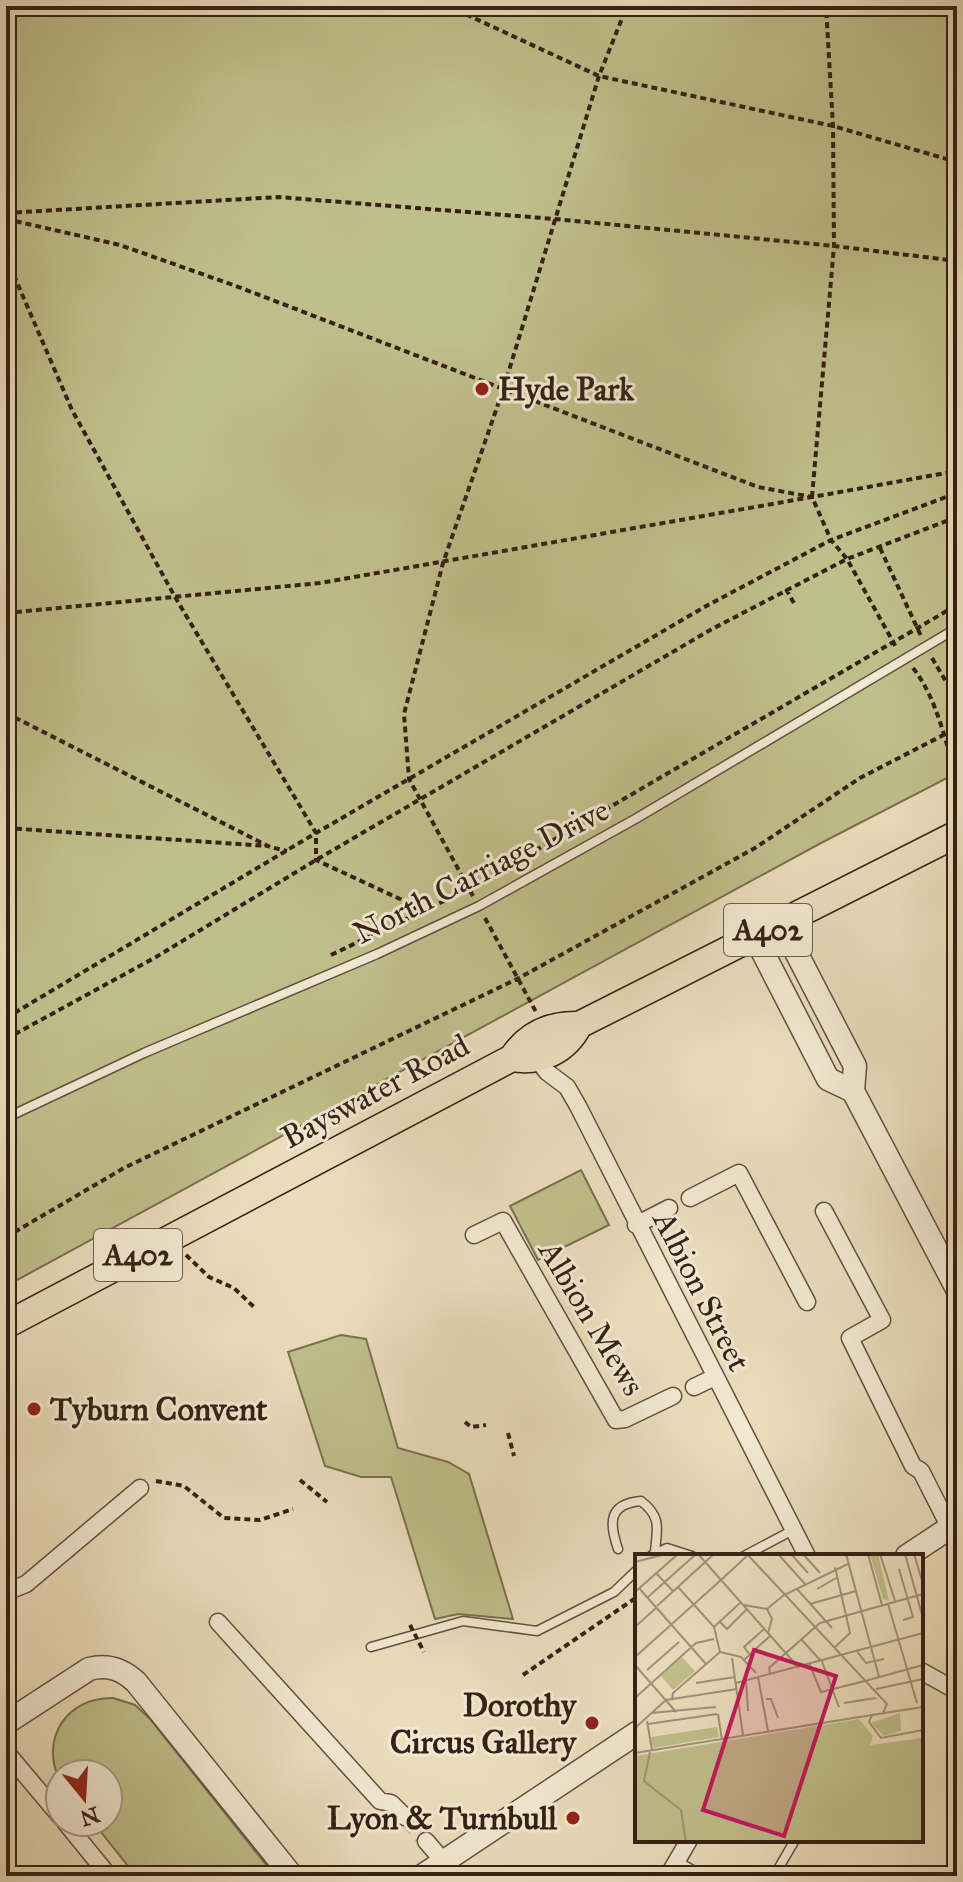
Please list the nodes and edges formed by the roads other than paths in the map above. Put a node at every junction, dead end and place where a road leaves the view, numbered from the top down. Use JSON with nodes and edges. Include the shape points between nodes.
{"nodes":[{"id":1,"x":957,"y":628,"type":"edge"},
{"id":2,"x":957,"y":834,"type":"edge"},
{"id":3,"x":781,"y":923,"type":"junction"},
{"id":4,"x":755,"y":937,"type":"junction"},
{"id":5,"x":525,"y":1059,"type":"junction"},
{"id":6,"x":853,"y":1091,"type":"junction"},
{"id":7,"x":6,"y":1118,"type":"edge"},
{"id":8,"x":690,"y":1198,"type":"dead end"},
{"id":9,"x":669,"y":1208,"type":"dead end"},
{"id":10,"x":824,"y":1211,"type":"dead end"},
{"id":11,"x":636,"y":1225,"type":"junction"},
{"id":12,"x":474,"y":1235,"type":"dead end"},
{"id":13,"x":957,"y":1289,"type":"edge"},
{"id":14,"x":807,"y":1302,"type":"dead end"},
{"id":15,"x":6,"y":1325,"type":"edge"},
{"id":16,"x":715,"y":1377,"type":"junction"},
{"id":17,"x":694,"y":1387,"type":"dead end"},
{"id":18,"x":673,"y":1396,"type":"dead end"},
{"id":19,"x":140,"y":1488,"type":"road end"},
{"id":20,"x":953,"y":1526,"type":"edge"},
{"id":21,"x":793,"y":1530,"type":"junction"},
{"id":22,"x":618,"y":1549,"type":"dead end"},
{"id":23,"x":653,"y":1554,"type":"edge"},
{"id":24,"x":686,"y":1554,"type":"edge"},
{"id":25,"x":748,"y":1554,"type":"edge"},
{"id":26,"x":806,"y":1554,"type":"edge"},
{"id":27,"x":910,"y":1554,"type":"edge"},
{"id":28,"x":635,"y":1572,"type":"edge"},
{"id":29,"x":6,"y":1592,"type":"edge"},
{"id":30,"x":218,"y":1622,"type":"dead end"},
{"id":31,"x":371,"y":1647,"type":"dead end"},
{"id":32,"x":923,"y":1672,"type":"edge"},
{"id":33,"x":957,"y":1691,"type":"edge"},
{"id":34,"x":6,"y":1723,"type":"edge"},
{"id":35,"x":635,"y":1734,"type":"edge"},
{"id":36,"x":6,"y":1752,"type":"edge"},
{"id":37,"x":44,"y":1797,"type":"edge"},
{"id":38,"x":405,"y":1817,"type":"tunnel mouth"},
{"id":39,"x":78,"y":1838,"type":"edge"},
{"id":40,"x":426,"y":1841,"type":"tunnel mouth"},
{"id":41,"x":688,"y":1842,"type":"edge"},
{"id":42,"x":794,"y":1842,"type":"edge"},
{"id":43,"x":677,"y":1861,"type":"junction"},
{"id":44,"x":450,"y":1869,"type":"edge"},
{"id":45,"x":109,"y":1876,"type":"edge"},
{"id":46,"x":292,"y":1876,"type":"edge"},
{"id":47,"x":422,"y":1876,"type":"edge"},
{"id":48,"x":668,"y":1876,"type":"edge"},
{"id":49,"x":703,"y":1876,"type":"edge"},
{"id":50,"x":774,"y":1876,"type":"edge"}],
"edges":[{"from":1,"to":7,"type":"lane","name":"North Carriage Drive","via":[[479,906]]},
{"from":2,"to":3,"type":"main road","name":"Bayswater Road","number":"A402"},
{"from":3,"to":4,"type":"main road","name":"Bayswater Road","number":"A402"},
{"from":3,"to":6,"type":"street","via":[[855,1066]]},
{"from":4,"to":5,"type":"main road","name":"Bayswater Road","number":"A402","via":[[579,1025],[566,1044]]},
{"from":4,"to":6,"type":"street","via":[[828,1079]]},
{"from":5,"to":11,"type":"street","name":"Albion Street","via":[[567,1087]]},
{"from":5,"to":15,"type":"main road","name":"Bayswater Road","number":"A402","via":[[269,1185]]},
{"from":6,"to":13,"type":"street"},
{"from":8,"to":14,"type":"street","via":[[739,1173]]},
{"from":9,"to":11,"type":"street"},
{"from":10,"to":20,"type":"street","via":[[882,1320],[850,1338],[913,1466]]},
{"from":11,"to":16,"type":"street","name":"Albion Street"},
{"from":12,"to":18,"type":"street","name":"Albion Mews","via":[[503,1221],[616,1420]]},
{"from":16,"to":17,"type":"street","name":"Albion Mews"},
{"from":16,"to":21,"type":"street","name":"Albion Street"},
{"from":19,"to":29,"type":"street","via":[[26,1584]]},
{"from":20,"to":27,"type":"street"},
{"from":21,"to":25,"type":"lane"},
{"from":21,"to":26,"type":"street","name":"Albion Street"},
{"from":22,"to":23,"type":"lane","via":[[611,1529],[614,1513],[626,1503],[641,1501],[653,1511],[657,1525]]},
{"from":23,"to":24,"type":"lane","via":[[667,1548]]},
{"from":28,"to":31,"type":"lane","via":[[614,1592],[537,1631],[463,1621]]},
{"from":30,"to":38,"type":"street","via":[[380,1801],[391,1803]]},
{"from":32,"to":33,"type":"street"},
{"from":34,"to":46,"type":"street","via":[[89,1669],[121,1671],[136,1682]]},
{"from":35,"to":44,"type":"street"},
{"from":36,"to":37,"type":"street"},
{"from":39,"to":45,"type":"street"},
{"from":40,"to":44,"type":"street"},
{"from":41,"to":43,"type":"street"},
{"from":42,"to":50,"type":"lane"},
{"from":43,"to":48,"type":"street"},
{"from":43,"to":49,"type":"lane"},
{"from":44,"to":47,"type":"street"}]}
